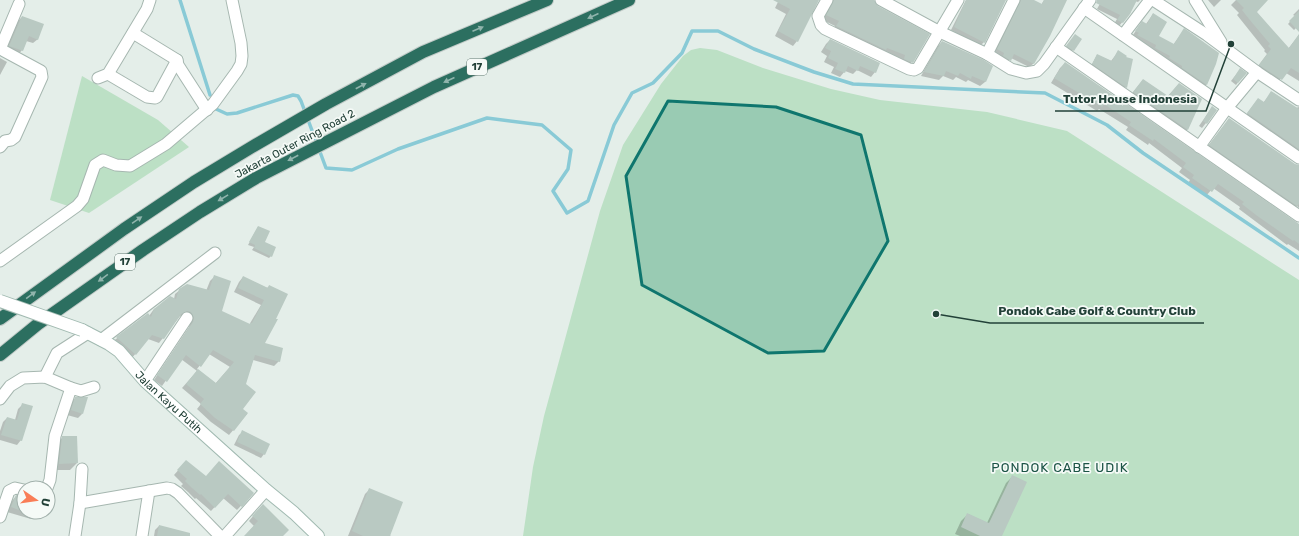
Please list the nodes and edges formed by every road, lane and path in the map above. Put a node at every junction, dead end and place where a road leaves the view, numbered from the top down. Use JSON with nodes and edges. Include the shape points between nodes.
{"nodes":[{"id":1,"x":150,"y":0,"type":"edge"},
{"id":2,"x":232,"y":0,"type":"edge"},
{"id":3,"x":547,"y":0,"type":"edge"},
{"id":4,"x":628,"y":0,"type":"edge"},
{"id":5,"x":826,"y":0,"type":"edge"},
{"id":6,"x":881,"y":0,"type":"edge"},
{"id":7,"x":958,"y":0,"type":"edge"},
{"id":8,"x":1014,"y":0,"type":"edge"},
{"id":9,"x":1152,"y":0,"type":"edge"},
{"id":10,"x":1195,"y":0,"type":"edge"},
{"id":11,"x":19,"y":4,"type":"dead end"},
{"id":12,"x":1087,"y":4,"type":"edge"},
{"id":13,"x":133,"y":32,"type":"junction"},
{"id":14,"x":940,"y":32,"type":"junction"},
{"id":15,"x":1123,"y":35,"type":"junction"},
{"id":16,"x":1056,"y":47,"type":"junction"},
{"id":17,"x":1225,"y":48,"type":"junction"},
{"id":18,"x":2,"y":50,"type":"edge"},
{"id":19,"x":987,"y":54,"type":"junction"},
{"id":20,"x":177,"y":60,"type":"junction"},
{"id":21,"x":1257,"y":72,"type":"junction"},
{"id":22,"x":1299,"y":100,"type":"edge"},
{"id":23,"x":1227,"y":108,"type":"junction"},
{"id":24,"x":207,"y":110,"type":"junction"},
{"id":25,"x":0,"y":147,"type":"edge"},
{"id":26,"x":1199,"y":147,"type":"junction"},
{"id":27,"x":1299,"y":158,"type":"edge"},
{"id":28,"x":1299,"y":216,"type":"edge"},
{"id":29,"x":215,"y":253,"type":"dead end"},
{"id":30,"x":0,"y":262,"type":"edge"},
{"id":31,"x":0,"y":301,"type":"edge"},
{"id":32,"x":187,"y":318,"type":"dead end"},
{"id":33,"x":0,"y":319,"type":"edge"},
{"id":34,"x":85,"y":332,"type":"junction"},
{"id":35,"x":101,"y":340,"type":"junction"},
{"id":36,"x":0,"y":355,"type":"edge"},
{"id":37,"x":45,"y":377,"type":"junction"},
{"id":38,"x":145,"y":381,"type":"junction"},
{"id":39,"x":94,"y":387,"type":"dead end"},
{"id":40,"x":71,"y":388,"type":"junction"},
{"id":41,"x":0,"y":399,"type":"edge"},
{"id":42,"x":82,"y":469,"type":"dead end"},
{"id":43,"x":50,"y":480,"type":"edge"},
{"id":44,"x":16,"y":488,"type":"edge"},
{"id":45,"x":266,"y":490,"type":"junction"},
{"id":46,"x":149,"y":491,"type":"junction"},
{"id":47,"x":80,"y":503,"type":"junction"},
{"id":48,"x":0,"y":517,"type":"edge"},
{"id":49,"x":209,"y":531,"type":"edge"},
{"id":50,"x":74,"y":536,"type":"edge"},
{"id":51,"x":142,"y":536,"type":"edge"},
{"id":52,"x":220,"y":536,"type":"edge"},
{"id":53,"x":225,"y":536,"type":"edge"},
{"id":54,"x":318,"y":536,"type":"edge"}],
"edges":[{"from":1,"to":13,"type":"street"},
{"from":2,"to":24,"type":"street","via":[[242,56],[233,77]]},
{"from":33,"to":3,"type":"highway","name":"Jakarta Outer Ring Road 2","number":"17","one_way":true,"via":[[124,229],[257,144],[423,52]]},
{"from":4,"to":36,"type":"highway","name":"Jakarta Outer Ring Road 2","number":"17","one_way":true,"via":[[434,87],[256,178],[143,250],[38,324]]},
{"from":5,"to":14,"type":"street","via":[[818,16],[820,24],[825,29],[909,69],[918,68]]},
{"from":6,"to":14,"type":"street"},
{"from":7,"to":14,"type":"street"},
{"from":8,"to":19,"type":"street"},
{"from":9,"to":15,"type":"street"},
{"from":9,"to":17,"type":"street"},
{"from":10,"to":17,"type":"street"},
{"from":11,"to":18,"type":"street"},
{"from":12,"to":15,"type":"street"},
{"from":12,"to":16,"type":"street"},
{"from":13,"to":20,"type":"street"},
{"from":13,"to":20,"type":"street","via":[[103,76],[147,97],[155,98]]},
{"from":14,"to":19,"type":"street"},
{"from":15,"to":23,"type":"street"},
{"from":16,"to":19,"type":"street","via":[[1037,71],[1026,73],[1011,69]]},
{"from":16,"to":26,"type":"street"},
{"from":17,"to":21,"type":"street"},
{"from":18,"to":25,"type":"street","via":[[41,71],[42,78],[15,137],[5,141]]},
{"from":20,"to":24,"type":"street"},
{"from":21,"to":22,"type":"street"},
{"from":21,"to":23,"type":"street"},
{"from":23,"to":26,"type":"street"},
{"from":23,"to":27,"type":"street"},
{"from":24,"to":30,"type":"street","via":[[166,144],[130,166],[116,165],[103,160],[95,165],[83,199],[77,206]]},
{"from":26,"to":28,"type":"street"},
{"from":29,"to":35,"type":"street"},
{"from":31,"to":34,"type":"street","name":"Jalan Kayu Putih","bridge":true},
{"from":32,"to":38,"type":"street"},
{"from":34,"to":35,"type":"street","name":"Jalan Kayu Putih"},
{"from":34,"to":37,"type":"street","via":[[57,353]]},
{"from":35,"to":38,"type":"street","name":"Jalan Kayu Putih","via":[[119,351]]},
{"from":37,"to":40,"type":"street"},
{"from":37,"to":41,"type":"street","via":[[23,378],[10,386]]},
{"from":38,"to":45,"type":"street","name":"Jalan Kayu Putih"},
{"from":39,"to":40,"type":"street","via":[[81,391]]},
{"from":40,"to":43,"type":"street","via":[[55,436]]},
{"from":42,"to":47,"type":"street"},
{"from":44,"to":48,"type":"street","via":[[9,491]]},
{"from":45,"to":53,"type":"street"},
{"from":45,"to":54,"type":"street","name":"Jalan Kayu Putih"},
{"from":46,"to":47,"type":"street"},
{"from":46,"to":49,"type":"street","via":[[167,488],[178,493]]},
{"from":46,"to":51,"type":"street"},
{"from":47,"to":50,"type":"street"},
{"from":49,"to":52,"type":"street"}]}
